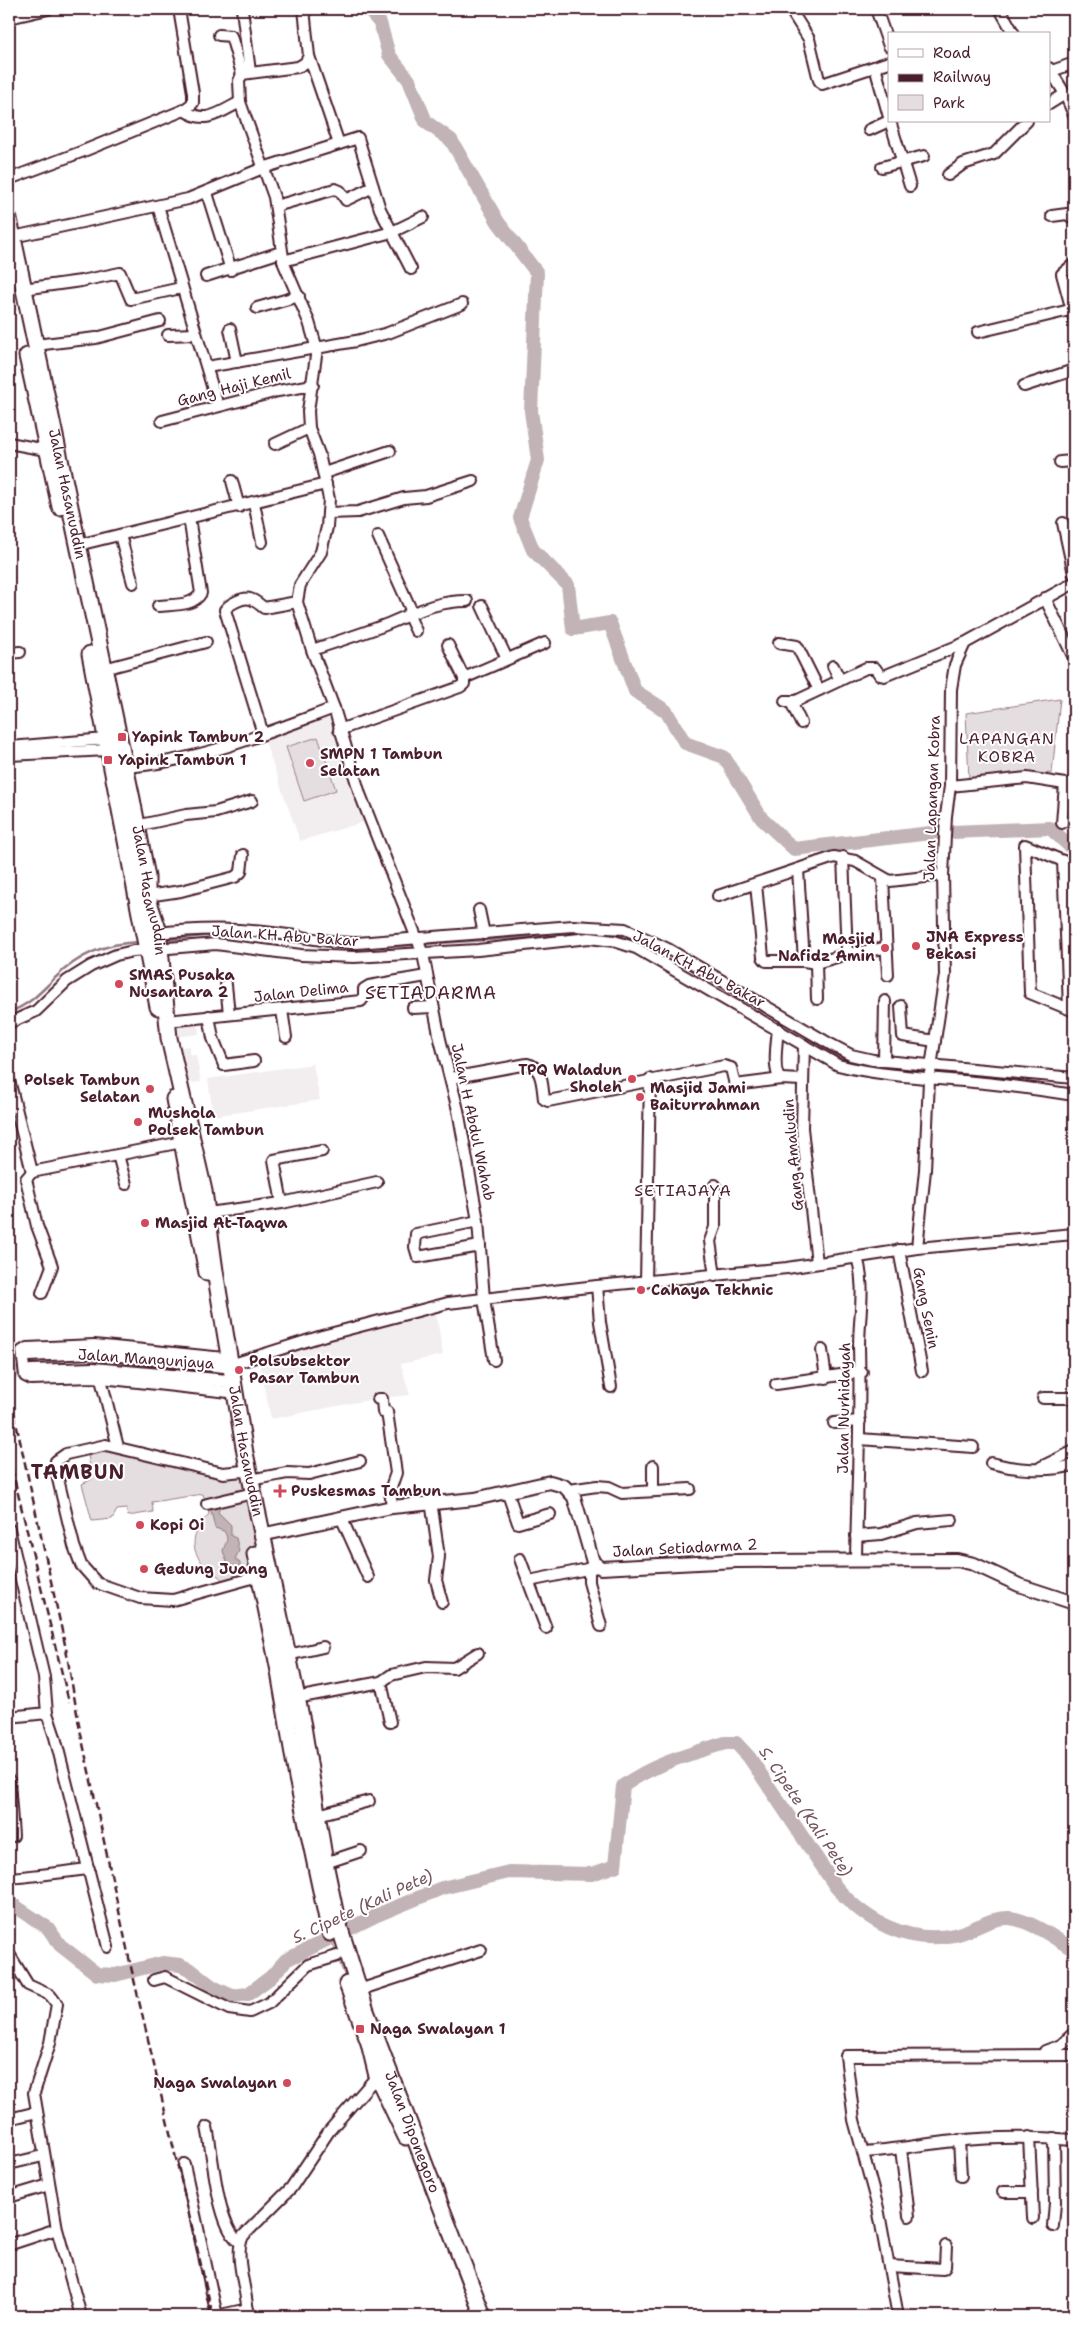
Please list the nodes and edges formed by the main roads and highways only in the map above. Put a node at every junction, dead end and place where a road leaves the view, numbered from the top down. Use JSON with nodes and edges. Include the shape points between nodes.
{"nodes":[{"id":1,"x":9,"y":219,"type":"edge"},
{"id":2,"x":9,"y":264,"type":"edge"},
{"id":3,"x":154,"y":951,"type":"junction"},
{"id":4,"x":174,"y":1076,"type":"junction"},
{"id":5,"x":194,"y":1174,"type":"junction"},
{"id":6,"x":28,"y":1355,"type":"tunnel mouth"},
{"id":7,"x":226,"y":1363,"type":"junction"},
{"id":8,"x":31,"y":1371,"type":"tunnel mouth"},
{"id":9,"x":228,"y":1386,"type":"junction"},
{"id":10,"x":246,"y":1475,"type":"junction"},
{"id":11,"x":261,"y":1535,"type":"junction"},
{"id":12,"x":1074,"y":1603,"type":"edge"},
{"id":13,"x":330,"y":1913,"type":"junction"},
{"id":14,"x":339,"y":1951,"type":"joint"},
{"id":15,"x":384,"y":2073,"type":"junction"},
{"id":16,"x":473,"y":2316,"type":"edge"},
{"id":17,"x":484,"y":2316,"type":"edge"}],
"edges":[{"from":1,"to":3,"type":"highway","name":"Jalan Hasanuddin","via":[[126,767],[147,877],[147,896],[158,934]]},
{"from":2,"to":3,"type":"highway","name":"Jalan Hasanuddin","via":[[46,450],[73,562],[107,744]]},
{"from":3,"to":4,"type":"highway","name":"Jalan Hasanuddin"},
{"from":3,"to":4,"type":"highway","name":"Jalan Hasanuddin"},
{"from":4,"to":5,"type":"highway","name":"Jalan Hasanuddin"},
{"from":4,"to":5,"type":"highway","name":"Jalan Hasanuddin","via":[[182,1142]]},
{"from":5,"to":7,"type":"highway","name":"Jalan Hasanuddin"},
{"from":5,"to":7,"type":"highway","name":"Jalan Hasanuddin","via":[[208,1213]]},
{"from":6,"to":7,"type":"main road","name":"Jalan Mangunjaya","via":[[92,1352]]},
{"from":7,"to":9,"type":"highway","name":"Jalan Hasanuddin"},
{"from":7,"to":10,"type":"highway","name":"Jalan Hasanuddin"},
{"from":8,"to":9,"type":"main road","name":"Jalan Mangunjaya","via":[[94,1369]]},
{"from":9,"to":10,"type":"highway","name":"Jalan Hasanuddin"},
{"from":10,"to":11,"type":"highway","name":"Jalan Hasanuddin"},
{"from":10,"to":13,"type":"highway","name":"Jalan Hasanuddin","via":[[245,1495],[259,1576]]},
{"from":11,"to":12,"type":"main road","name":"Jalan Setiadarma 2","via":[[392,1507],[475,1499],[550,1482],[569,1490],[580,1510],[593,1568],[736,1561],[963,1561],[1019,1585]]},
{"from":11,"to":13,"type":"highway","name":"Jalan Hasanuddin","via":[[288,1655],[318,1815]]},
{"from":13,"to":14,"type":"highway","name":"Jalan Hasanuddin"},
{"from":14,"to":15,"type":"highway","name":"Jalan Diponegoro"},
{"from":15,"to":16,"type":"highway","name":"Jalan Diponegoro"},
{"from":15,"to":17,"type":"highway","name":"Jalan Diponegoro"}]}
